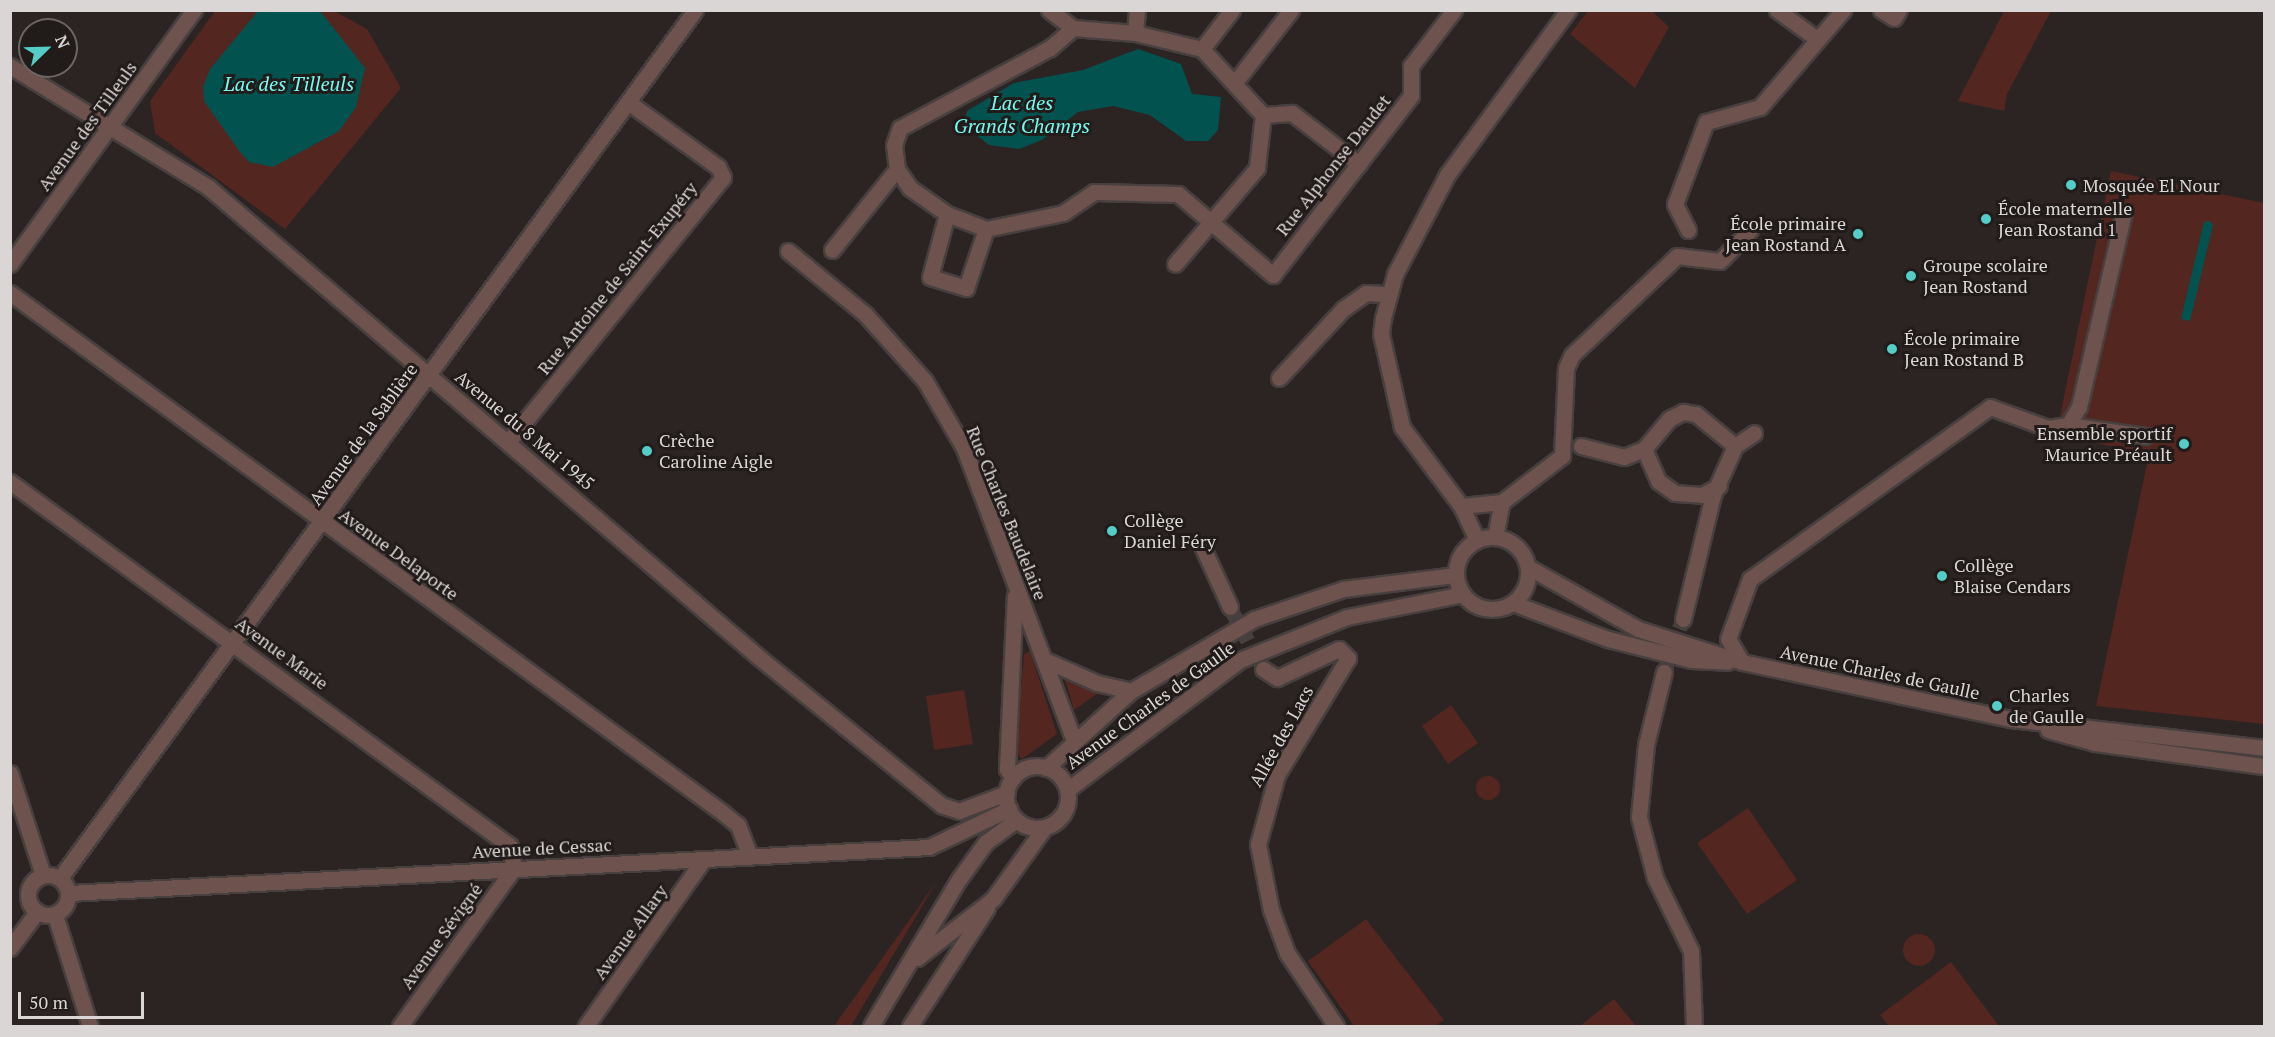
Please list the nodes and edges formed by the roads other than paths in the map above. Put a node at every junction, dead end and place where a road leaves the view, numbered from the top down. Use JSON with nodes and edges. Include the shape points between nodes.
{"nodes":[{"id":1,"x":194,"y":10,"type":"edge"},
{"id":2,"x":695,"y":10,"type":"edge"},
{"id":3,"x":1049,"y":10,"type":"edge"},
{"id":4,"x":1137,"y":10,"type":"edge"},
{"id":5,"x":1232,"y":10,"type":"edge"},
{"id":6,"x":1291,"y":10,"type":"edge"},
{"id":7,"x":1454,"y":10,"type":"edge"},
{"id":8,"x":1568,"y":10,"type":"edge"},
{"id":9,"x":1777,"y":10,"type":"edge"},
{"id":10,"x":1843,"y":10,"type":"edge"},
{"id":11,"x":1881,"y":10,"type":"edge"},
{"id":12,"x":1899,"y":10,"type":"edge"},
{"id":13,"x":1073,"y":28,"type":"junction"},
{"id":14,"x":1135,"y":33,"type":"junction"},
{"id":15,"x":1817,"y":39,"type":"junction"},
{"id":16,"x":1202,"y":49,"type":"junction"},
{"id":17,"x":10,"y":66,"type":"edge"},
{"id":18,"x":1236,"y":81,"type":"junction"},
{"id":19,"x":628,"y":102,"type":"junction"},
{"id":20,"x":1263,"y":115,"type":"junction"},
{"id":21,"x":112,"y":125,"type":"junction"},
{"id":22,"x":1359,"y":164,"type":"junction"},
{"id":23,"x":897,"y":169,"type":"junction"},
{"id":24,"x":2124,"y":213,"type":"dead end"},
{"id":25,"x":947,"y":214,"type":"junction"},
{"id":26,"x":1212,"y":223,"type":"junction"},
{"id":27,"x":986,"y":229,"type":"junction"},
{"id":28,"x":1688,"y":230,"type":"dead end"},
{"id":29,"x":1750,"y":230,"type":"dead end"},
{"id":30,"x":832,"y":250,"type":"dead end"},
{"id":31,"x":788,"y":251,"type":"dead end"},
{"id":32,"x":10,"y":264,"type":"edge"},
{"id":33,"x":1175,"y":264,"type":"dead end"},
{"id":34,"x":10,"y":293,"type":"edge"},
{"id":35,"x":1388,"y":294,"type":"junction"},
{"id":36,"x":429,"y":375,"type":"junction"},
{"id":37,"x":1279,"y":378,"type":"dead end"},
{"id":38,"x":2068,"y":424,"type":"junction"},
{"id":39,"x":1754,"y":434,"type":"dead end"},
{"id":40,"x":2145,"y":436,"type":"dead end"},
{"id":41,"x":508,"y":441,"type":"junction"},
{"id":42,"x":1581,"y":446,"type":"dead end"},
{"id":43,"x":1735,"y":446,"type":"junction"},
{"id":44,"x":1644,"y":448,"type":"junction"},
{"id":45,"x":10,"y":482,"type":"edge"},
{"id":46,"x":1719,"y":485,"type":"junction"},
{"id":47,"x":1502,"y":502,"type":"junction"},
{"id":48,"x":1461,"y":506,"type":"junction"},
{"id":49,"x":322,"y":523,"type":"junction"},
{"id":50,"x":1496,"y":537,"type":"junction"},
{"id":51,"x":1477,"y":540,"type":"junction"},
{"id":52,"x":1202,"y":546,"type":"dead end"},
{"id":53,"x":1528,"y":567,"type":"junction"},
{"id":54,"x":1456,"y":574,"type":"junction"},
{"id":55,"x":1015,"y":590,"type":"junction"},
{"id":56,"x":1463,"y":594,"type":"junction"},
{"id":57,"x":1513,"y":603,"type":"junction"},
{"id":58,"x":1230,"y":607,"type":"tunnel mouth"},
{"id":59,"x":1683,"y":619,"type":"tunnel mouth"},
{"id":60,"x":235,"y":642,"type":"junction"},
{"id":61,"x":1045,"y":660,"type":"junction"},
{"id":62,"x":1742,"y":662,"type":"junction"},
{"id":63,"x":1263,"y":669,"type":"dead end"},
{"id":64,"x":1664,"y":672,"type":"tunnel mouth"},
{"id":65,"x":1131,"y":691,"type":"junction"},
{"id":66,"x":2011,"y":719,"type":"junction"},
{"id":67,"x":1074,"y":740,"type":"junction"},
{"id":68,"x":2265,"y":748,"type":"edge"},
{"id":69,"x":2265,"y":766,"type":"edge"},
{"id":70,"x":1046,"y":768,"type":"junction"},
{"id":71,"x":10,"y":773,"type":"edge"},
{"id":72,"x":1010,"y":785,"type":"junction"},
{"id":73,"x":1067,"y":789,"type":"junction"},
{"id":74,"x":1013,"y":814,"type":"junction"},
{"id":75,"x":1044,"y":828,"type":"junction"},
{"id":76,"x":750,"y":857,"type":"junction"},
{"id":77,"x":704,"y":859,"type":"junction"},
{"id":78,"x":514,"y":868,"type":"junction"},
{"id":79,"x":43,"y":875,"type":"junction"},
{"id":80,"x":60,"y":879,"type":"junction"},
{"id":81,"x":69,"y":893,"type":"junction"},
{"id":82,"x":993,"y":899,"type":"junction"},
{"id":83,"x":36,"y":912,"type":"junction"},
{"id":84,"x":55,"y":915,"type":"junction"},
{"id":85,"x":10,"y":948,"type":"edge"},
{"id":86,"x":908,"y":965,"type":"junction"},
{"id":87,"x":90,"y":1026,"type":"edge"},
{"id":88,"x":400,"y":1026,"type":"edge"},
{"id":89,"x":586,"y":1026,"type":"edge"},
{"id":90,"x":871,"y":1026,"type":"edge"},
{"id":91,"x":910,"y":1026,"type":"edge"},
{"id":92,"x":1336,"y":1026,"type":"edge"},
{"id":93,"x":1694,"y":1026,"type":"edge"}],
"edges":[{"from":1,"to":21,"type":"street","name":"Avenue des Tilleuls"},
{"from":2,"to":19,"type":"street","name":"Avenue de la Sablière"},
{"from":3,"to":13,"type":"street"},
{"from":4,"to":14,"type":"street"},
{"from":5,"to":16,"type":"street"},
{"from":6,"to":18,"type":"street"},
{"from":7,"to":22,"type":"street","name":"Rue Alphonse Daudet","via":[[1411,66],[1411,96]]},
{"from":8,"to":35,"type":"street","via":[[1447,175]]},
{"from":9,"to":15,"type":"street"},
{"from":10,"to":15,"type":"street"},
{"from":11,"to":12,"type":"street","via":[[1894,18]]},
{"from":13,"to":14,"type":"street"},
{"from":13,"to":23,"type":"street","via":[[1050,48],[900,128],[894,145]]},
{"from":14,"to":16,"type":"street"},
{"from":15,"to":28,"type":"street","via":[[1760,107],[1706,122],[1675,204]]},
{"from":16,"to":18,"type":"street"},
{"from":17,"to":21,"type":"street","name":"Avenue du 8 Mai 1945"},
{"from":18,"to":20,"type":"street"},
{"from":19,"to":36,"type":"street","name":"Avenue de la Sablière"},
{"from":19,"to":41,"type":"street","name":"Rue Antoine de Saint-Exupéry","via":[[718,167],[723,177]]},
{"from":20,"to":22,"type":"street","via":[[1292,113]]},
{"from":20,"to":26,"type":"street","via":[[1257,168]]},
{"from":21,"to":32,"type":"street","name":"Avenue des Tilleuls"},
{"from":21,"to":36,"type":"street","name":"Avenue du 8 Mai 1945","via":[[208,186]]},
{"from":22,"to":26,"type":"street","name":"Rue Alphonse Daudet","via":[[1273,274]]},
{"from":23,"to":25,"type":"street","via":[[910,188]]},
{"from":23,"to":30,"type":"street"},
{"from":24,"to":38,"type":"street","via":[[2079,407]]},
{"from":25,"to":27,"type":"street"},
{"from":25,"to":27,"type":"street","via":[[930,277],[966,288]]},
{"from":26,"to":27,"type":"street","via":[[1178,194],[1094,192],[1063,213]]},
{"from":26,"to":33,"type":"street"},
{"from":29,"to":47,"type":"street","via":[[1720,261],[1677,256],[1572,355],[1566,368],[1562,456]]},
{"from":31,"to":55,"type":"street","name":"Rue Charles Baudelaire","via":[[866,314],[925,381],[964,448]]},
{"from":34,"to":49,"type":"street","name":"Avenue Delaporte"},
{"from":35,"to":37,"type":"street","via":[[1366,293],[1342,309]]},
{"from":35,"to":48,"type":"street","via":[[1381,334],[1402,427]]},
{"from":36,"to":41,"type":"street","name":"Avenue du 8 Mai 1945"},
{"from":36,"to":49,"type":"street","name":"Avenue de la Sablière"},
{"from":38,"to":40,"type":"street"},
{"from":38,"to":62,"type":"street","via":[[2048,428],[1990,406],[1750,579],[1728,639]]},
{"from":39,"to":43,"type":"street"},
{"from":41,"to":72,"type":"street","name":"Avenue du 8 Mai 1945","via":[[941,805],[959,811]]},
{"from":42,"to":44,"type":"street","via":[[1624,456]]},
{"from":43,"to":44,"type":"street","via":[[1696,414],[1683,412],[1669,418]]},
{"from":43,"to":46,"type":"street"},
{"from":44,"to":46,"type":"street","via":[[1658,481],[1675,493],[1702,495]]},
{"from":45,"to":60,"type":"street","name":"Avenue Marie"},
{"from":46,"to":59,"type":"street"},
{"from":47,"to":48,"type":"street"},
{"from":47,"to":50,"type":"street"},
{"from":48,"to":51,"type":"street"},
{"from":49,"to":60,"type":"street","name":"Avenue de la Sablière"},
{"from":49,"to":76,"type":"street","name":"Avenue Delaporte","via":[[723,813],[738,825]]},
{"from":50,"to":51,"type":"street"},
{"from":50,"to":53,"type":"street","via":[[1517,547]]},
{"from":51,"to":54,"type":"street","via":[[1461,554]]},
{"from":52,"to":58,"type":"street"},
{"from":53,"to":57,"type":"street","via":[[1526,587]]},
{"from":53,"to":62,"type":"street","name":"Avenue Charles de Gaulle","via":[[1638,629]]},
{"from":54,"to":56,"type":"street"},
{"from":54,"to":65,"type":"street","name":"Avenue Charles de Gaulle","via":[[1343,589],[1254,619]]},
{"from":55,"to":61,"type":"street","name":"Rue Charles Baudelaire"},
{"from":55,"to":72,"type":"street","via":[[1007,769]]},
{"from":56,"to":57,"type":"street","via":[[1492,609]]},
{"from":56,"to":73,"type":"street","name":"Avenue Charles de Gaulle","via":[[1347,617],[1240,660]]},
{"from":57,"to":62,"type":"street","name":"Avenue Charles de Gaulle","via":[[1608,639],[1691,660]]},
{"from":60,"to":78,"type":"street","name":"Avenue Marie","via":[[510,846]]},
{"from":60,"to":80,"type":"street","name":"Avenue de la Sablière"},
{"from":61,"to":65,"type":"street","via":[[1096,683]]},
{"from":61,"to":67,"type":"street","name":"Rue Charles Baudelaire"},
{"from":62,"to":66,"type":"street","name":"Avenue Charles de Gaulle"},
{"from":63,"to":92,"type":"street","name":"Allée des Lacs","via":[[1277,678],[1339,649],[1347,658],[1277,775],[1258,844],[1270,910],[1287,953]]},
{"from":64,"to":93,"type":"street","via":[[1646,745],[1639,816],[1655,878],[1691,951]]},
{"from":65,"to":67,"type":"street","name":"Avenue Charles de Gaulle"},
{"from":66,"to":68,"type":"street","name":"Avenue Charles de Gaulle"},
{"from":66,"to":69,"type":"street","name":"Avenue Charles de Gaulle","via":[[2095,743]]},
{"from":67,"to":70,"type":"street","name":"Avenue Charles de Gaulle"},
{"from":70,"to":72,"type":"street","via":[[1025,769]]},
{"from":70,"to":73,"type":"street"},
{"from":71,"to":79,"type":"street"},
{"from":72,"to":74,"type":"street"},
{"from":73,"to":75,"type":"street","via":[[1066,810]]},
{"from":74,"to":75,"type":"street"},
{"from":74,"to":76,"type":"street","name":"Avenue de Cessac","via":[[929,847]]},
{"from":74,"to":86,"type":"street","via":[[986,842]]},
{"from":75,"to":82,"type":"street"},
{"from":76,"to":77,"type":"street","name":"Avenue de Cessac"},
{"from":77,"to":78,"type":"street","name":"Avenue de Cessac"},
{"from":77,"to":89,"type":"street","name":"Avenue Allary"},
{"from":78,"to":81,"type":"street","name":"Avenue de Cessac"},
{"from":78,"to":88,"type":"street","name":"Avenue Sévigné"},
{"from":79,"to":80,"type":"street"},
{"from":79,"to":83,"type":"street","via":[[28,889]]},
{"from":80,"to":81,"type":"street"},
{"from":81,"to":84,"type":"street","via":[[66,906]]},
{"from":82,"to":86,"type":"street"},
{"from":82,"to":91,"type":"street"},
{"from":83,"to":84,"type":"street"},
{"from":83,"to":85,"type":"street"},
{"from":84,"to":87,"type":"street"},
{"from":86,"to":90,"type":"street"}]}
